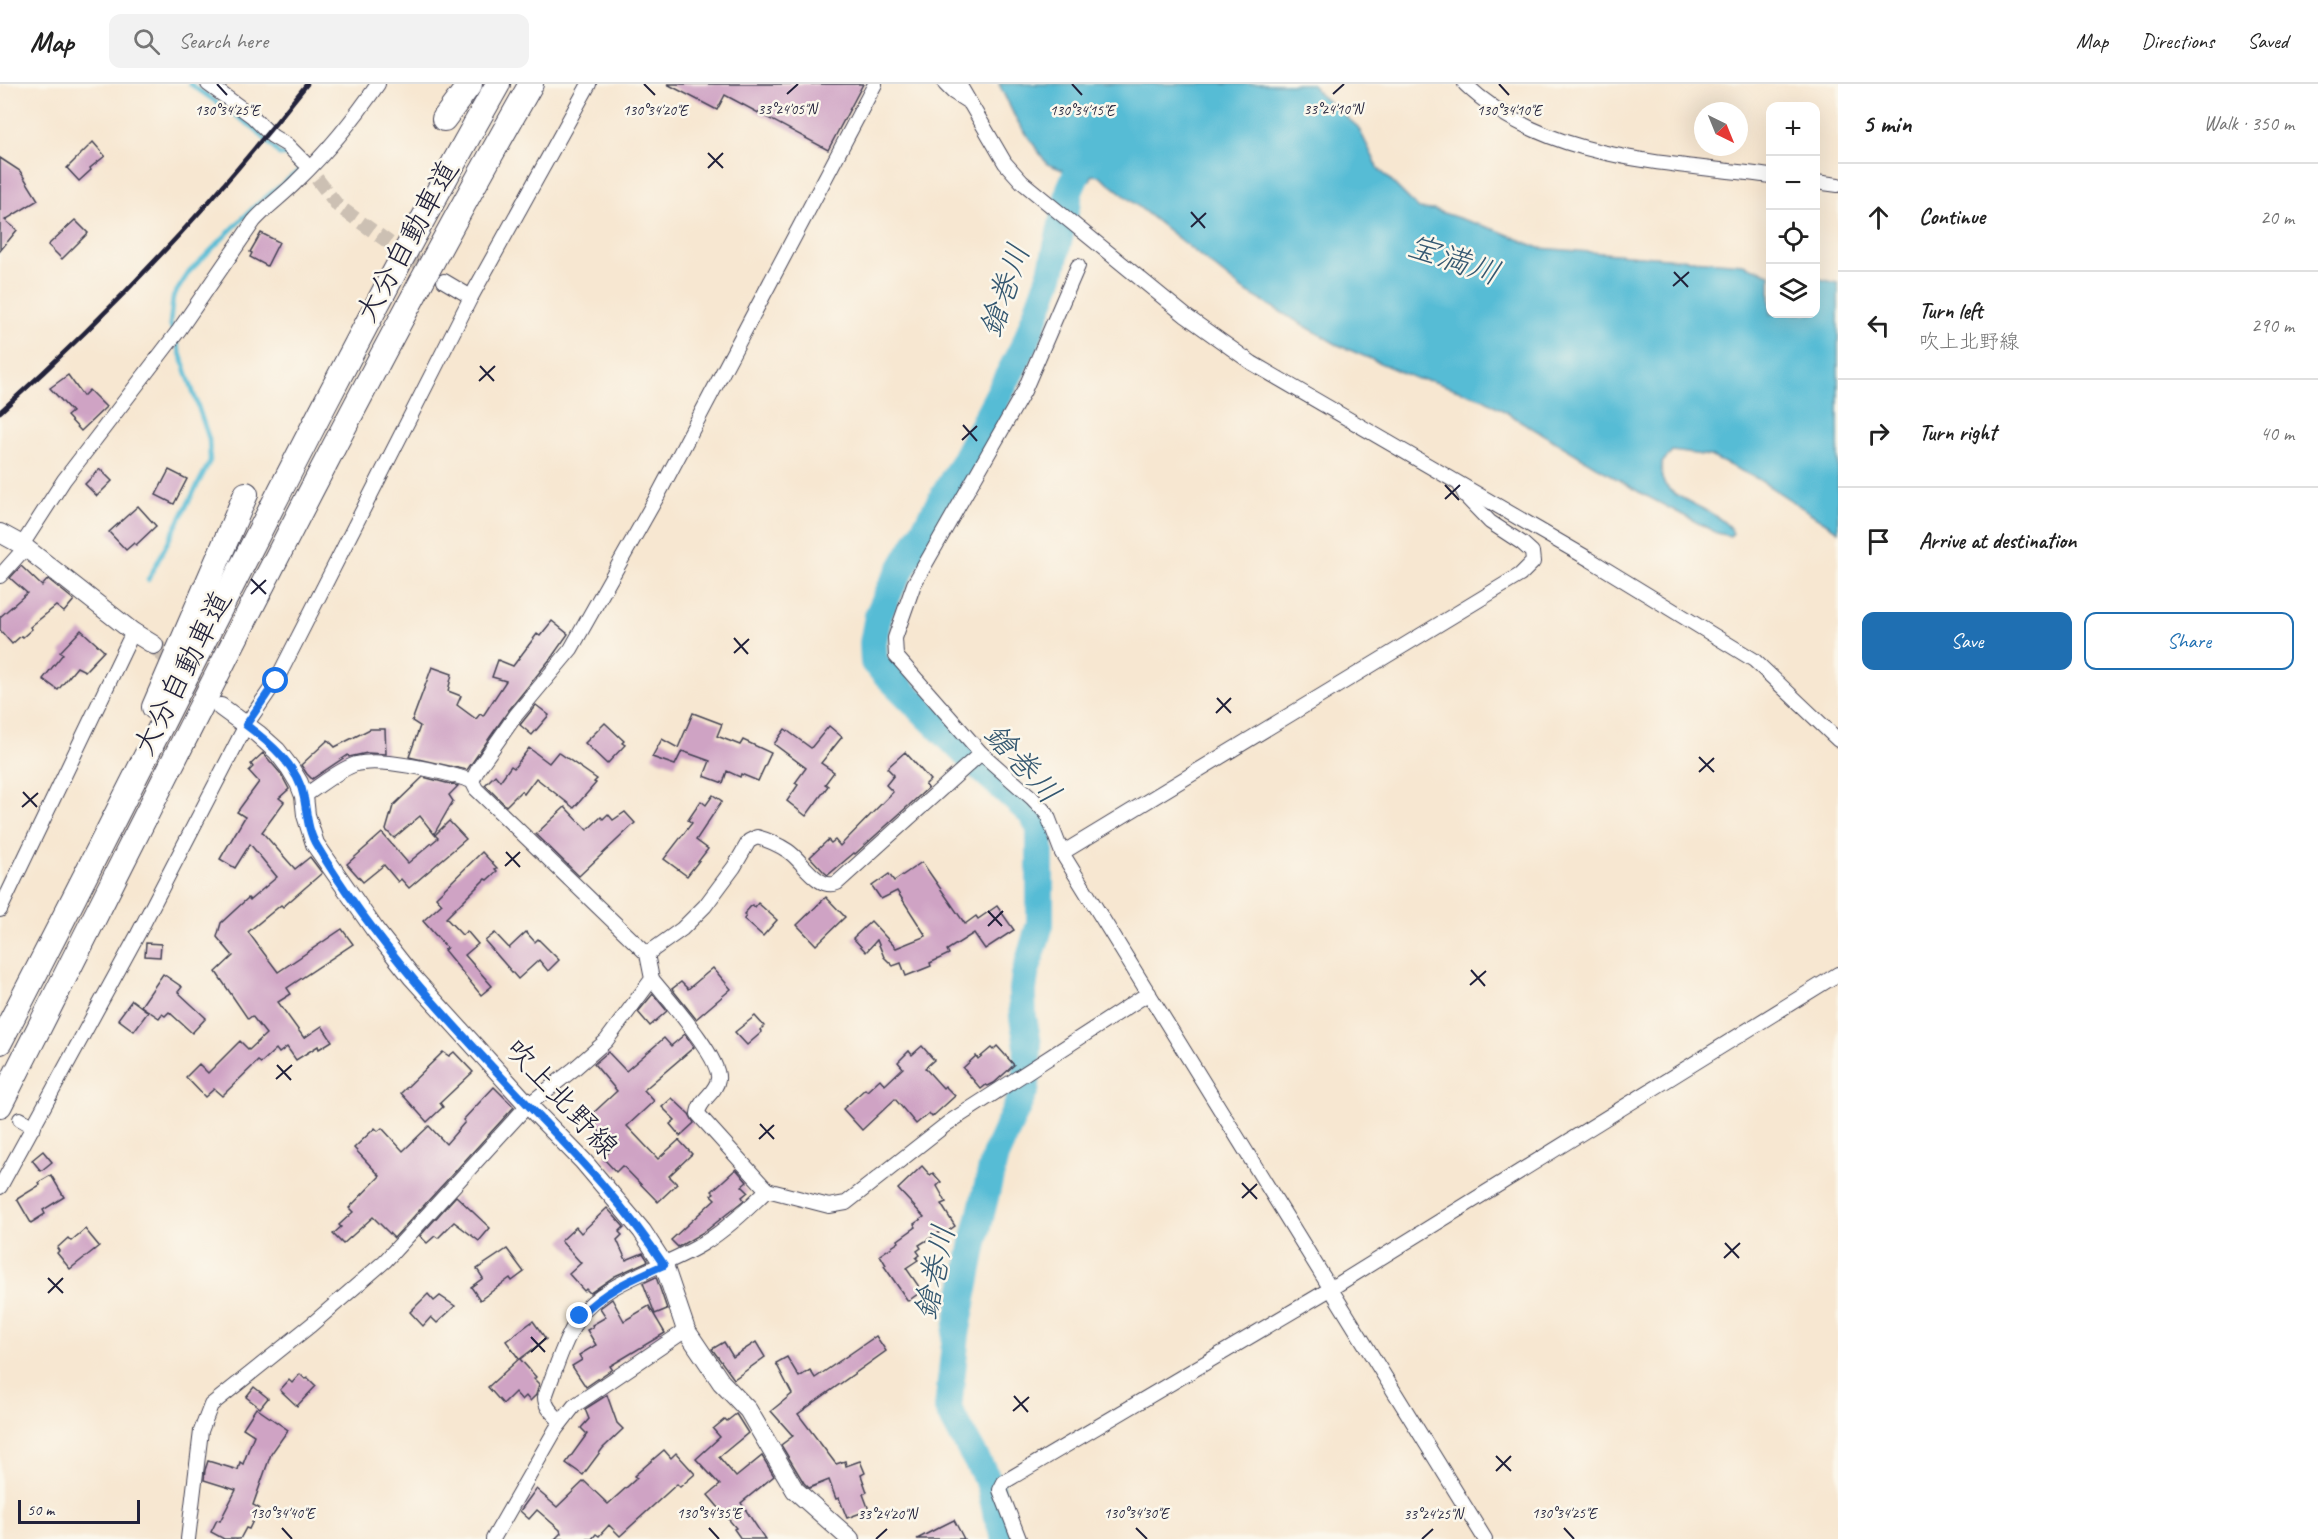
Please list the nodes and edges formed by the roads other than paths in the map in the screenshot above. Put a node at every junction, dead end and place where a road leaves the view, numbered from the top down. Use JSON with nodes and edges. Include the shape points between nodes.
{"nodes":[{"id":1,"x":208,"y":84,"type":"edge"},
{"id":2,"x":378,"y":84,"type":"edge"},
{"id":3,"x":470,"y":84,"type":"edge"},
{"id":4,"x":498,"y":84,"type":"edge"},
{"id":5,"x":531,"y":84,"type":"edge"},
{"id":6,"x":875,"y":84,"type":"edge"},
{"id":7,"x":945,"y":84,"type":"edge"},
{"id":8,"x":959,"y":84,"type":"edge"},
{"id":9,"x":1465,"y":84,"type":"edge"},
{"id":10,"x":588,"y":85,"type":"edge"},
{"id":11,"x":971,"y":103,"type":"junction"},
{"id":12,"x":444,"y":119,"type":"dead end"},
{"id":13,"x":304,"y":162,"type":"tunnel mouth"},
{"id":14,"x":1766,"y":175,"type":"edge"},
{"id":15,"x":1820,"y":183,"type":"edge"},
{"id":16,"x":1838,"y":185,"type":"edge"},
{"id":17,"x":1078,"y":266,"type":"dead end"},
{"id":18,"x":444,"y":281,"type":"tunnel mouth"},
{"id":19,"x":471,"y":297,"type":"junction"},
{"id":20,"x":1459,"y":483,"type":"junction"},
{"id":21,"x":246,"y":494,"type":"dead end"},
{"id":22,"x":0,"y":533,"type":"edge"},
{"id":23,"x":24,"y":547,"type":"junction"},
{"id":24,"x":0,"y":576,"type":"edge"},
{"id":25,"x":133,"y":632,"type":"junction"},
{"id":26,"x":154,"y":645,"type":"tunnel mouth"},
{"id":27,"x":221,"y":707,"type":"tunnel mouth"},
{"id":28,"x":246,"y":725,"type":"junction"},
{"id":29,"x":1838,"y":740,"type":"edge"},
{"id":30,"x":981,"y":753,"type":"junction"},
{"id":31,"x":472,"y":781,"type":"junction"},
{"id":32,"x":304,"y":796,"type":"junction"},
{"id":33,"x":1062,"y":853,"type":"junction"},
{"id":34,"x":0,"y":910,"type":"edge"},
{"id":35,"x":57,"y":932,"type":"junction"},
{"id":36,"x":647,"y":954,"type":"junction"},
{"id":37,"x":1838,"y":974,"type":"edge"},
{"id":38,"x":652,"y":979,"type":"junction"},
{"id":39,"x":1149,"y":993,"type":"junction"},
{"id":40,"x":0,"y":1042,"type":"edge"},
{"id":41,"x":0,"y":1105,"type":"edge"},
{"id":42,"x":528,"y":1105,"type":"junction"},
{"id":43,"x":20,"y":1119,"type":"dead end"},
{"id":44,"x":34,"y":1126,"type":"junction"},
{"id":45,"x":0,"y":1187,"type":"edge"},
{"id":46,"x":766,"y":1190,"type":"junction"},
{"id":47,"x":664,"y":1265,"type":"junction"},
{"id":48,"x":1332,"y":1288,"type":"junction"},
{"id":49,"x":686,"y":1330,"type":"junction"},
{"id":50,"x":561,"y":1422,"type":"junction"},
{"id":51,"x":188,"y":1539,"type":"edge"},
{"id":52,"x":493,"y":1539,"type":"edge"},
{"id":53,"x":850,"y":1539,"type":"edge"},
{"id":54,"x":1019,"y":1539,"type":"edge"},
{"id":55,"x":1485,"y":1539,"type":"edge"}],
"edges":[{"from":1,"to":13,"type":"street"},
{"from":2,"to":23,"type":"street","via":[[337,140],[254,221],[179,330],[64,480]]},
{"from":3,"to":12,"type":"highway"},
{"from":4,"to":35,"type":"highway","name":"大分自動車道","via":[[321,410]]},
{"from":5,"to":41,"type":"highway","name":"大分自動車道","via":[[345,423]]},
{"from":6,"to":31,"type":"street","via":[[658,495],[571,649],[516,716]]},
{"from":7,"to":11,"type":"street"},
{"from":8,"to":11,"type":"street"},
{"from":9,"to":14,"type":"street","via":[[1503,115],[1530,129],[1601,153]]},
{"from":10,"to":19,"type":"street"},
{"from":11,"to":20,"type":"street","via":[[1005,163],[1022,182],[1186,316],[1252,363]]},
{"from":15,"to":16,"type":"street"},
{"from":17,"to":30,"type":"street","via":[[1024,391],[914,584],[895,638],[896,656],[901,663]]},
{"from":18,"to":19,"type":"street"},
{"from":19,"to":28,"type":"street","via":[[276,681]]},
{"from":20,"to":29,"type":"street","via":[[1754,660]]},
{"from":20,"to":33,"type":"street","via":[[1466,497],[1490,522],[1532,552],[1533,562],[1520,575]]},
{"from":21,"to":35,"type":"highway"},
{"from":22,"to":23,"type":"main road"},
{"from":23,"to":24,"type":"street"},
{"from":23,"to":25,"type":"main road"},
{"from":25,"to":26,"type":"main road"},
{"from":25,"to":34,"type":"street"},
{"from":27,"to":28,"type":"main road","name":"吹上北野線"},
{"from":28,"to":32,"type":"main road","name":"吹上北野線","via":[[277,751]]},
{"from":28,"to":44,"type":"street"},
{"from":30,"to":33,"type":"street","via":[[1047,814]]},
{"from":30,"to":36,"type":"street","via":[[837,883],[822,883],[789,851],[758,837],[749,841],[705,906],[682,929]]},
{"from":31,"to":32,"type":"street","via":[[444,772],[369,762],[354,765]]},
{"from":31,"to":36,"type":"street"},
{"from":32,"to":42,"type":"main road","name":"吹上北野線","via":[[315,844],[375,930],[412,977]]},
{"from":33,"to":39,"type":"street"},
{"from":35,"to":40,"type":"highway","name":"大分自動車道"},
{"from":36,"to":38,"type":"street"},
{"from":37,"to":48,"type":"street"},
{"from":38,"to":42,"type":"street","via":[[606,1041]]},
{"from":38,"to":46,"type":"street","via":[[714,1059],[719,1076],[716,1089],[699,1106],[698,1114]]},
{"from":39,"to":46,"type":"street","via":[[948,1123],[846,1203],[829,1206]]},
{"from":39,"to":48,"type":"street"},
{"from":42,"to":47,"type":"main road","name":"吹上北野線","via":[[583,1161],[642,1231]]},
{"from":42,"to":51,"type":"street","via":[[385,1261],[211,1405],[201,1431]]},
{"from":43,"to":44,"type":"street"},
{"from":44,"to":45,"type":"street"},
{"from":46,"to":47,"type":"street","via":[[705,1243]]},
{"from":47,"to":49,"type":"main road","name":"吹上北野線"},
{"from":47,"to":50,"type":"street","via":[[609,1290],[580,1316],[545,1397],[545,1403]]},
{"from":48,"to":54,"type":"street","via":[[1004,1482],[1000,1490]]},
{"from":48,"to":55,"type":"street"},
{"from":49,"to":50,"type":"street","via":[[574,1406]]},
{"from":49,"to":53,"type":"main road","name":"吹上北野線","via":[[721,1382],[748,1410],[795,1490]]},
{"from":50,"to":52,"type":"street"}]}
